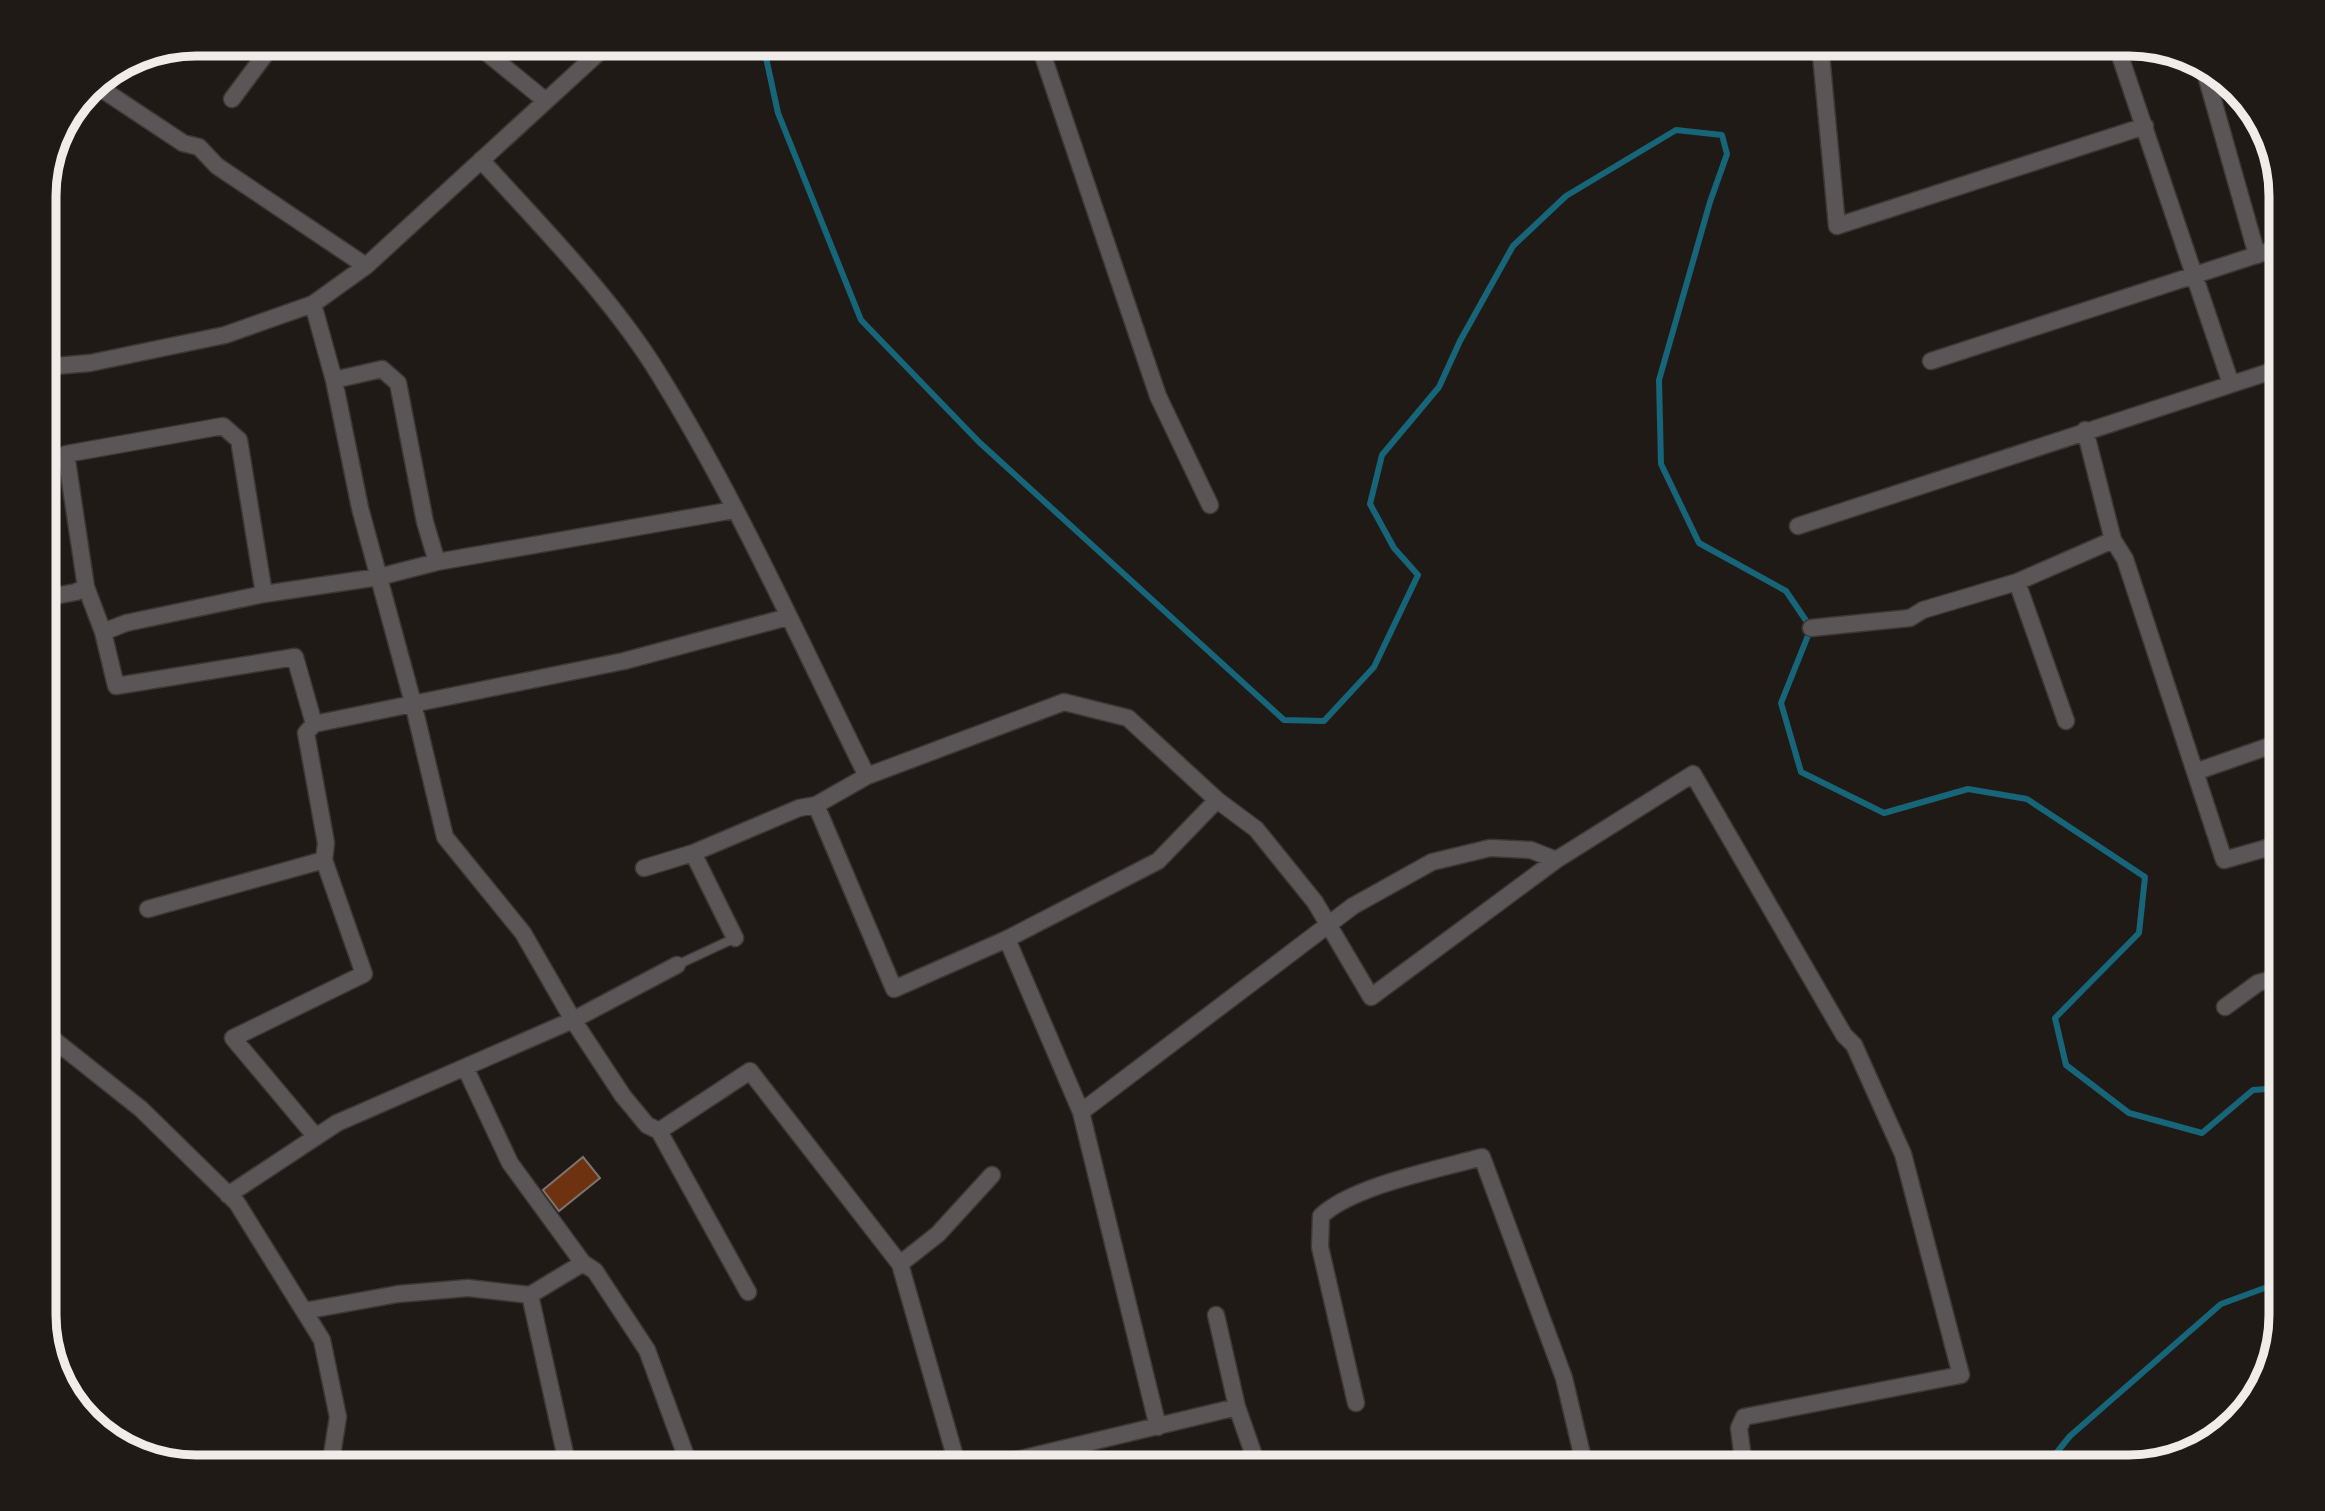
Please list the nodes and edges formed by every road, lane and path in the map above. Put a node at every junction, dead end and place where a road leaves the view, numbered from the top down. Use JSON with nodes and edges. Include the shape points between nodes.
{"nodes":[{"id":1,"x":263,"y":56,"type":"edge"},
{"id":2,"x":491,"y":56,"type":"edge"},
{"id":3,"x":595,"y":56,"type":"edge"},
{"id":4,"x":1043,"y":56,"type":"edge"},
{"id":5,"x":1821,"y":56,"type":"edge"},
{"id":6,"x":2120,"y":56,"type":"edge"},
{"id":7,"x":2207,"y":80,"type":"edge"},
{"id":8,"x":103,"y":92,"type":"edge"},
{"id":9,"x":232,"y":99,"type":"dead end"},
{"id":10,"x":546,"y":101,"type":"junction"},
{"id":11,"x":2145,"y":126,"type":"junction"},
{"id":12,"x":481,"y":160,"type":"junction"},
{"id":13,"x":2269,"y":251,"type":"edge"},
{"id":14,"x":2257,"y":255,"type":"junction"},
{"id":15,"x":366,"y":266,"type":"junction"},
{"id":16,"x":2193,"y":275,"type":"junction"},
{"id":17,"x":313,"y":304,"type":"junction"},
{"id":18,"x":1931,"y":361,"type":"dead end"},
{"id":19,"x":56,"y":366,"type":"edge"},
{"id":20,"x":2269,"y":372,"type":"edge"},
{"id":21,"x":334,"y":380,"type":"junction"},
{"id":22,"x":2231,"y":384,"type":"junction"},
{"id":23,"x":2085,"y":430,"type":"junction"},
{"id":24,"x":1210,"y":505,"type":"dead end"},
{"id":25,"x":734,"y":510,"type":"junction"},
{"id":26,"x":1798,"y":526,"type":"dead end"},
{"id":27,"x":2113,"y":540,"type":"junction"},
{"id":28,"x":437,"y":562,"type":"junction"},
{"id":29,"x":379,"y":577,"type":"junction"},
{"id":30,"x":2017,"y":582,"type":"junction"},
{"id":31,"x":86,"y":587,"type":"junction"},
{"id":32,"x":264,"y":594,"type":"junction"},
{"id":33,"x":56,"y":596,"type":"edge"},
{"id":34,"x":788,"y":617,"type":"junction"},
{"id":35,"x":1811,"y":628,"type":"dead end"},
{"id":36,"x":103,"y":632,"type":"junction"},
{"id":37,"x":413,"y":703,"type":"junction"},
{"id":38,"x":2066,"y":721,"type":"dead end"},
{"id":39,"x":314,"y":724,"type":"junction"},
{"id":40,"x":2269,"y":746,"type":"edge"},
{"id":41,"x":2195,"y":772,"type":"junction"},
{"id":42,"x":867,"y":776,"type":"junction"},
{"id":43,"x":1217,"y":800,"type":"junction"},
{"id":44,"x":816,"y":805,"type":"junction"},
{"id":45,"x":2269,"y":847,"type":"edge"},
{"id":46,"x":693,"y":853,"type":"junction"},
{"id":47,"x":324,"y":860,"type":"junction"},
{"id":48,"x":1556,"y":860,"type":"junction"},
{"id":49,"x":644,"y":868,"type":"dead end"},
{"id":50,"x":148,"y":909,"type":"dead end"},
{"id":51,"x":1328,"y":926,"type":"junction"},
{"id":52,"x":736,"y":938,"type":"joint"},
{"id":53,"x":1007,"y":939,"type":"junction"},
{"id":54,"x":677,"y":965,"type":"joint"},
{"id":55,"x":2269,"y":981,"type":"edge"},
{"id":56,"x":2225,"y":1007,"type":"dead end"},
{"id":57,"x":573,"y":1020,"type":"junction"},
{"id":58,"x":56,"y":1042,"type":"edge"},
{"id":59,"x":60,"y":1045,"type":"junction"},
{"id":60,"x":56,"y":1050,"type":"edge"},
{"id":61,"x":464,"y":1067,"type":"junction"},
{"id":62,"x":1081,"y":1112,"type":"junction"},
{"id":63,"x":659,"y":1131,"type":"junction"},
{"id":64,"x":316,"y":1137,"type":"junction"},
{"id":65,"x":992,"y":1175,"type":"dead end"},
{"id":66,"x":228,"y":1195,"type":"junction"},
{"id":67,"x":583,"y":1263,"type":"junction"},
{"id":68,"x":900,"y":1264,"type":"junction"},
{"id":69,"x":748,"y":1292,"type":"dead end"},
{"id":70,"x":530,"y":1295,"type":"junction"},
{"id":71,"x":304,"y":1311,"type":"junction"},
{"id":72,"x":1216,"y":1315,"type":"dead end"},
{"id":73,"x":1356,"y":1403,"type":"dead end"},
{"id":74,"x":1237,"y":1407,"type":"junction"},
{"id":75,"x":1158,"y":1427,"type":"junction"},
{"id":76,"x":332,"y":1455,"type":"edge"},
{"id":77,"x":565,"y":1455,"type":"edge"},
{"id":78,"x":686,"y":1455,"type":"edge"},
{"id":79,"x":955,"y":1455,"type":"edge"},
{"id":80,"x":1038,"y":1455,"type":"edge"},
{"id":81,"x":1254,"y":1455,"type":"edge"},
{"id":82,"x":1582,"y":1455,"type":"edge"},
{"id":83,"x":1742,"y":1455,"type":"edge"}],
"edges":[{"from":1,"to":9,"type":"street"},
{"from":2,"to":10,"type":"street"},
{"from":3,"to":10,"type":"street"},
{"from":4,"to":24,"type":"street","via":[[1158,396]]},
{"from":5,"to":11,"type":"street","via":[[1837,226]]},
{"from":6,"to":11,"type":"street"},
{"from":7,"to":14,"type":"street"},
{"from":8,"to":15,"type":"street","via":[[183,143],[199,147],[217,166]]},
{"from":10,"to":12,"type":"street"},
{"from":11,"to":16,"type":"street"},
{"from":12,"to":15,"type":"street"},
{"from":12,"to":25,"type":"street","via":[[578,266],[659,374]]},
{"from":13,"to":14,"type":"street"},
{"from":14,"to":16,"type":"street"},
{"from":15,"to":17,"type":"street"},
{"from":16,"to":18,"type":"street"},
{"from":16,"to":22,"type":"street"},
{"from":17,"to":19,"type":"street","via":[[225,335]]},
{"from":17,"to":21,"type":"street"},
{"from":20,"to":22,"type":"street"},
{"from":21,"to":28,"type":"street","via":[[382,369],[398,383]]},
{"from":21,"to":29,"type":"street"},
{"from":22,"to":23,"type":"street"},
{"from":23,"to":26,"type":"street"},
{"from":23,"to":27,"type":"street"},
{"from":25,"to":28,"type":"street"},
{"from":25,"to":34,"type":"street"},
{"from":27,"to":30,"type":"street"},
{"from":27,"to":41,"type":"street","via":[[2125,559]]},
{"from":28,"to":29,"type":"street"},
{"from":29,"to":32,"type":"street"},
{"from":29,"to":37,"type":"street"},
{"from":30,"to":35,"type":"street","via":[[1910,618]]},
{"from":30,"to":38,"type":"street"},
{"from":31,"to":32,"type":"street","via":[[66,454],[223,426],[239,440]]},
{"from":31,"to":33,"type":"street"},
{"from":31,"to":36,"type":"street"},
{"from":32,"to":36,"type":"street"},
{"from":34,"to":37,"type":"street","via":[[624,661]]},
{"from":34,"to":42,"type":"street"},
{"from":36,"to":39,"type":"street","via":[[116,686],[295,657]]},
{"from":37,"to":39,"type":"street"},
{"from":37,"to":57,"type":"street","via":[[445,836],[523,933]]},
{"from":39,"to":47,"type":"street","via":[[306,733],[326,843]]},
{"from":40,"to":41,"type":"street"},
{"from":41,"to":45,"type":"street","via":[[2224,860]]},
{"from":42,"to":43,"type":"street","via":[[1064,702],[1129,718]]},
{"from":42,"to":44,"type":"street"},
{"from":43,"to":51,"type":"street","via":[[1256,829],[1315,902]]},
{"from":43,"to":53,"type":"street","via":[[1158,861]]},
{"from":44,"to":46,"type":"street"},
{"from":44,"to":53,"type":"street","via":[[894,989]]},
{"from":46,"to":49,"type":"street"},
{"from":46,"to":52,"type":"street"},
{"from":47,"to":50,"type":"street"},
{"from":47,"to":64,"type":"street","via":[[364,974],[233,1038]]},
{"from":48,"to":51,"type":"street","via":[[1531,850],[1490,848],[1432,862],[1353,906]]},
{"from":48,"to":51,"type":"street","via":[[1371,997]]},
{"from":48,"to":83,"type":"street","via":[[1693,774],[1854,1045],[1903,1154],[1961,1375],[1744,1417],[1739,1428]]},
{"from":51,"to":62,"type":"street"},
{"from":52,"to":54,"type":"lane"},
{"from":53,"to":62,"type":"street"},
{"from":54,"to":57,"type":"street"},
{"from":55,"to":56,"type":"street"},
{"from":57,"to":61,"type":"street"},
{"from":57,"to":63,"type":"street","via":[[623,1096],[647,1125]]},
{"from":58,"to":59,"type":"street"},
{"from":59,"to":60,"type":"street"},
{"from":59,"to":66,"type":"street","via":[[141,1109]]},
{"from":61,"to":64,"type":"street","via":[[337,1123]]},
{"from":61,"to":67,"type":"street","via":[[510,1163]]},
{"from":62,"to":75,"type":"street"},
{"from":63,"to":68,"type":"street","via":[[750,1071]]},
{"from":63,"to":69,"type":"street"},
{"from":64,"to":66,"type":"street"},
{"from":65,"to":68,"type":"street","via":[[938,1234]]},
{"from":66,"to":71,"type":"street"},
{"from":67,"to":70,"type":"street"},
{"from":67,"to":78,"type":"street","via":[[595,1271],[647,1350]]},
{"from":68,"to":79,"type":"street"},
{"from":70,"to":71,"type":"street","via":[[468,1288],[398,1294]]},
{"from":70,"to":77,"type":"street"},
{"from":71,"to":76,"type":"street","via":[[322,1340],[338,1417]]},
{"from":72,"to":74,"type":"street"},
{"from":73,"to":82,"type":"street","via":[[1320,1247],[1321,1216],[1331,1206],[1357,1195],[1482,1157],[1564,1378]]},
{"from":74,"to":75,"type":"street"},
{"from":74,"to":81,"type":"street"},
{"from":75,"to":80,"type":"street"}]}
